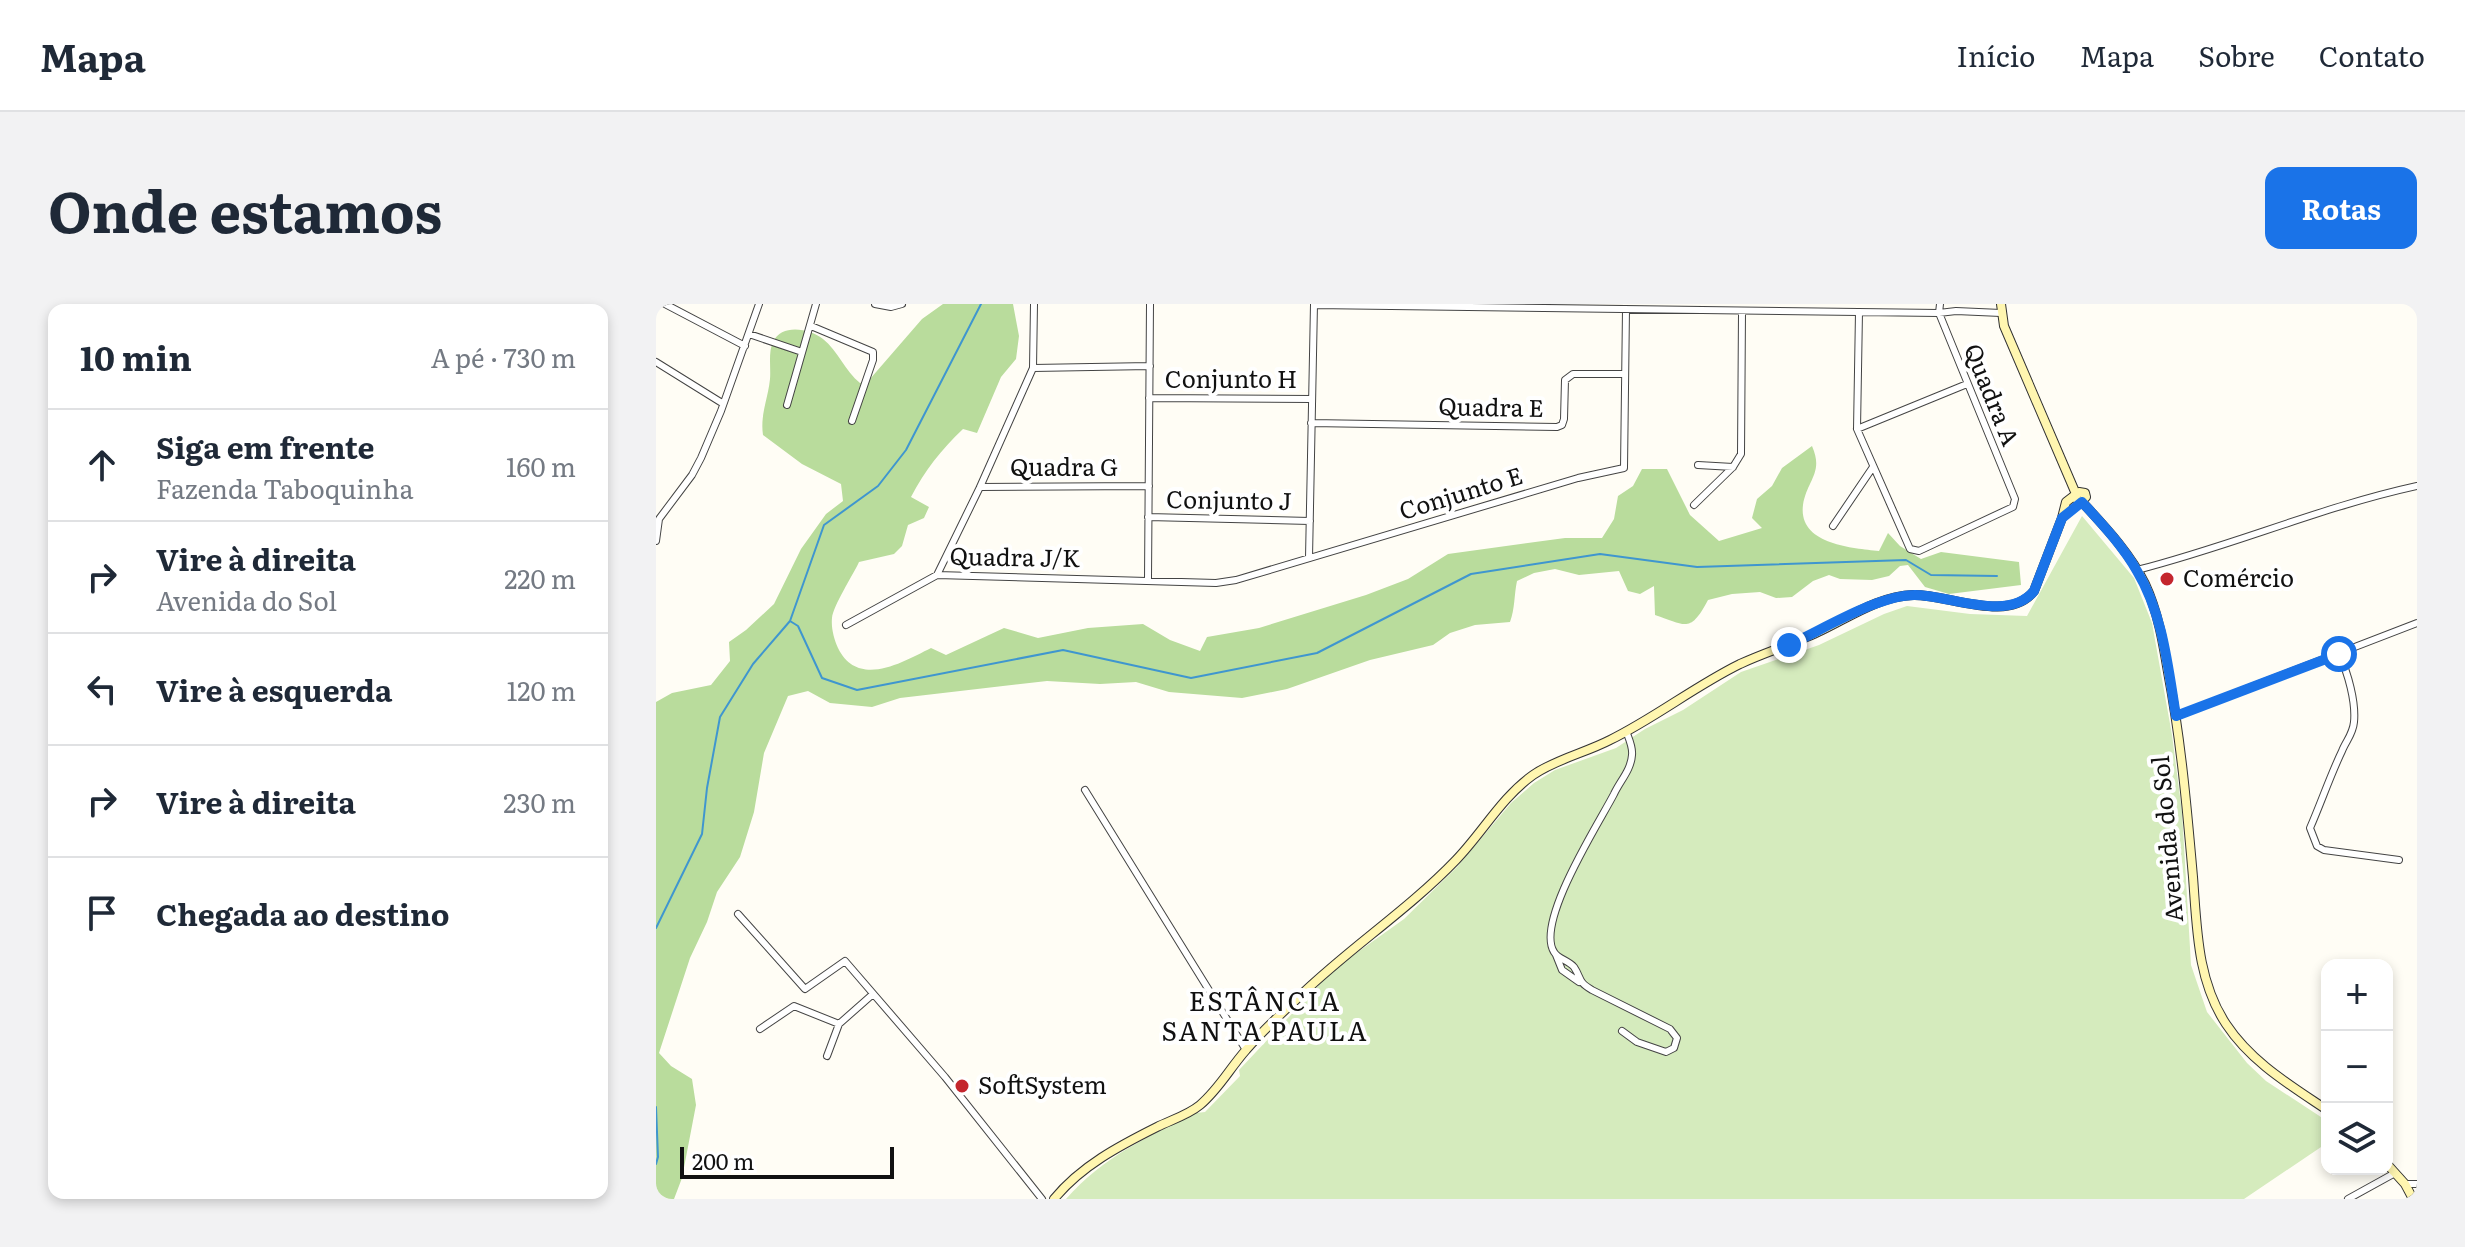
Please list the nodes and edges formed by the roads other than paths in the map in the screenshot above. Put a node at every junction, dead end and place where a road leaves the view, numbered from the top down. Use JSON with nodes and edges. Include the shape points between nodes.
{"nodes":[{"id":1,"x":665,"y":304,"type":"edge"},
{"id":2,"x":759,"y":304,"type":"edge"},
{"id":3,"x":816,"y":304,"type":"edge"},
{"id":4,"x":875,"y":304,"type":"edge"},
{"id":5,"x":902,"y":304,"type":"edge"},
{"id":6,"x":1034,"y":304,"type":"edge"},
{"id":7,"x":1150,"y":304,"type":"edge"},
{"id":8,"x":1314,"y":304,"type":"edge"},
{"id":9,"x":1948,"y":304,"type":"edge"},
{"id":10,"x":1450,"y":306,"type":"edge"},
{"id":11,"x":1589,"y":306,"type":"edge"},
{"id":12,"x":1708,"y":307,"type":"edge"},
{"id":13,"x":1826,"y":308,"type":"edge"},
{"id":14,"x":2001,"y":308,"type":"edge"},
{"id":15,"x":1626,"y":309,"type":"junction"},
{"id":16,"x":1938,"y":310,"type":"edge"},
{"id":17,"x":1742,"y":312,"type":"junction"},
{"id":18,"x":1859,"y":312,"type":"junction"},
{"id":19,"x":811,"y":326,"type":"junction"},
{"id":20,"x":749,"y":334,"type":"junction"},
{"id":21,"x":745,"y":346,"type":"junction"},
{"id":22,"x":802,"y":352,"type":"junction"},
{"id":23,"x":656,"y":362,"type":"edge"},
{"id":24,"x":1150,"y":366,"type":"junction"},
{"id":25,"x":1033,"y":368,"type":"junction"},
{"id":26,"x":1625,"y":374,"type":"junction"},
{"id":27,"x":1967,"y":384,"type":"junction"},
{"id":28,"x":1149,"y":398,"type":"junction"},
{"id":29,"x":1312,"y":399,"type":"junction"},
{"id":30,"x":722,"y":403,"type":"junction"},
{"id":31,"x":787,"y":405,"type":"dead end"},
{"id":32,"x":852,"y":421,"type":"dead end"},
{"id":33,"x":1311,"y":423,"type":"junction"},
{"id":34,"x":1857,"y":429,"type":"junction"},
{"id":35,"x":1698,"y":465,"type":"dead end"},
{"id":36,"x":1733,"y":467,"type":"junction"},
{"id":37,"x":1873,"y":467,"type":"junction"},
{"id":38,"x":1149,"y":486,"type":"junction"},
{"id":39,"x":2417,"y":486,"type":"edge"},
{"id":40,"x":980,"y":487,"type":"junction"},
{"id":41,"x":2081,"y":497,"type":"junction"},
{"id":42,"x":1694,"y":505,"type":"dead end"},
{"id":43,"x":1148,"y":517,"type":"junction"},
{"id":44,"x":658,"y":518,"type":"edge"},
{"id":45,"x":1310,"y":521,"type":"junction"},
{"id":46,"x":1833,"y":526,"type":"dead end"},
{"id":47,"x":656,"y":541,"type":"edge"},
{"id":48,"x":1309,"y":558,"type":"junction"},
{"id":49,"x":2137,"y":570,"type":"junction"},
{"id":50,"x":937,"y":575,"type":"junction"},
{"id":51,"x":1148,"y":579,"type":"junction"},
{"id":52,"x":2417,"y":623,"type":"edge"},
{"id":53,"x":846,"y":625,"type":"dead end"},
{"id":54,"x":2339,"y":654,"type":"junction"},
{"id":55,"x":2176,"y":716,"type":"junction"},
{"id":56,"x":1626,"y":731,"type":"junction"},
{"id":57,"x":1085,"y":790,"type":"dead end"},
{"id":58,"x":2399,"y":860,"type":"dead end"},
{"id":59,"x":738,"y":914,"type":"dead end"},
{"id":60,"x":873,"y":994,"type":"junction"},
{"id":61,"x":839,"y":1024,"type":"junction"},
{"id":62,"x":760,"y":1029,"type":"dead end"},
{"id":63,"x":1622,"y":1031,"type":"dead end"},
{"id":64,"x":1246,"y":1050,"type":"junction"},
{"id":65,"x":827,"y":1056,"type":"dead end"},
{"id":66,"x":2321,"y":1106,"type":"edge"},
{"id":67,"x":2393,"y":1171,"type":"edge"},
{"id":68,"x":2395,"y":1173,"type":"junction"},
{"id":69,"x":2405,"y":1184,"type":"junction"},
{"id":70,"x":2417,"y":1184,"type":"edge"},
{"id":71,"x":1042,"y":1199,"type":"edge"},
{"id":72,"x":1054,"y":1199,"type":"edge"},
{"id":73,"x":2348,"y":1199,"type":"edge"},
{"id":74,"x":2413,"y":1199,"type":"edge"}],
"edges":[{"from":1,"to":21,"type":"street"},
{"from":2,"to":20,"type":"street"},
{"from":3,"to":19,"type":"street"},
{"from":4,"to":5,"type":"street"},
{"from":6,"to":25,"type":"street"},
{"from":7,"to":24,"type":"street"},
{"from":8,"to":10,"type":"street"},
{"from":8,"to":29,"type":"street"},
{"from":9,"to":16,"type":"street"},
{"from":10,"to":11,"type":"street"},
{"from":11,"to":15,"type":"street"},
{"from":12,"to":15,"type":"street"},
{"from":12,"to":17,"type":"street"},
{"from":13,"to":17,"type":"street"},
{"from":13,"to":18,"type":"street"},
{"from":14,"to":16,"type":"street"},
{"from":14,"to":41,"type":"street","name":"Avenida do Sol"},
{"from":15,"to":26,"type":"street"},
{"from":16,"to":18,"type":"street"},
{"from":16,"to":27,"type":"street","name":"Quadra A"},
{"from":17,"to":36,"type":"street","via":[[1741,454]]},
{"from":18,"to":34,"type":"street"},
{"from":19,"to":22,"type":"street"},
{"from":19,"to":32,"type":"street","via":[[873,352]]},
{"from":20,"to":21,"type":"street"},
{"from":20,"to":22,"type":"street"},
{"from":21,"to":30,"type":"street"},
{"from":22,"to":31,"type":"street"},
{"from":23,"to":30,"type":"street"},
{"from":24,"to":25,"type":"street"},
{"from":24,"to":28,"type":"street"},
{"from":25,"to":40,"type":"street"},
{"from":26,"to":33,"type":"street","name":"Quadra E","via":[[1568,376],[1564,419],[1557,427]]},
{"from":26,"to":48,"type":"street","name":"Conjunto E","via":[[1624,468]]},
{"from":27,"to":34,"type":"street"},
{"from":27,"to":37,"type":"street","name":"Quadra A","via":[[2015,499],[2013,507],[1914,552]]},
{"from":28,"to":29,"type":"street","name":"Conjunto H"},
{"from":28,"to":38,"type":"street"},
{"from":29,"to":33,"type":"street"},
{"from":30,"to":44,"type":"street","via":[[697,465]]},
{"from":33,"to":45,"type":"street"},
{"from":34,"to":37,"type":"street"},
{"from":35,"to":36,"type":"street"},
{"from":36,"to":42,"type":"street"},
{"from":37,"to":46,"type":"street"},
{"from":38,"to":40,"type":"street","name":"Quadra G"},
{"from":38,"to":43,"type":"street"},
{"from":39,"to":49,"type":"street","via":[[2336,506]]},
{"from":40,"to":50,"type":"street"},
{"from":41,"to":49,"type":"street","name":"Avenida do Sol"},
{"from":41,"to":56,"type":"street","via":[[2066,502],[2034,591],[2020,604],[1912,595],[1883,600],[1739,665]]},
{"from":43,"to":45,"type":"street","name":"Conjunto J"},
{"from":43,"to":51,"type":"street"},
{"from":44,"to":47,"type":"street"},
{"from":45,"to":48,"type":"street"},
{"from":48,"to":51,"type":"street","name":"Conjunto E","via":[[1216,583]]},
{"from":49,"to":55,"type":"street","name":"Avenida do Sol","via":[[2159,625]]},
{"from":50,"to":51,"type":"street","name":"Quadra J/K"},
{"from":50,"to":53,"type":"street","name":"Quadra J/K"},
{"from":52,"to":54,"type":"street"},
{"from":54,"to":55,"type":"street"},
{"from":54,"to":58,"type":"street","via":[[2354,722],[2310,828],[2324,850]]},
{"from":55,"to":66,"type":"street","name":"Avenida do Sol","via":[[2196,927],[2209,990],[2226,1024],[2256,1059]]},
{"from":56,"to":63,"type":"street","via":[[1632,753],[1629,766],[1569,876],[1552,928],[1553,950],[1571,964],[1580,982],[1670,1029],[1677,1038],[1666,1052]]},
{"from":56,"to":64,"type":"street","via":[[1555,762],[1510,795],[1456,860],[1336,963]]},
{"from":57,"to":64,"type":"street"},
{"from":59,"to":60,"type":"street","via":[[805,989],[843,961]]},
{"from":60,"to":61,"type":"street"},
{"from":60,"to":71,"type":"street"},
{"from":61,"to":62,"type":"street","via":[[794,1006]]},
{"from":61,"to":65,"type":"street"},
{"from":64,"to":72,"type":"street","via":[[1198,1107],[1126,1142],[1078,1173]]},
{"from":67,"to":68,"type":"street"},
{"from":68,"to":69,"type":"street"},
{"from":68,"to":73,"type":"street"},
{"from":69,"to":70,"type":"street"},
{"from":69,"to":74,"type":"street"}]}
